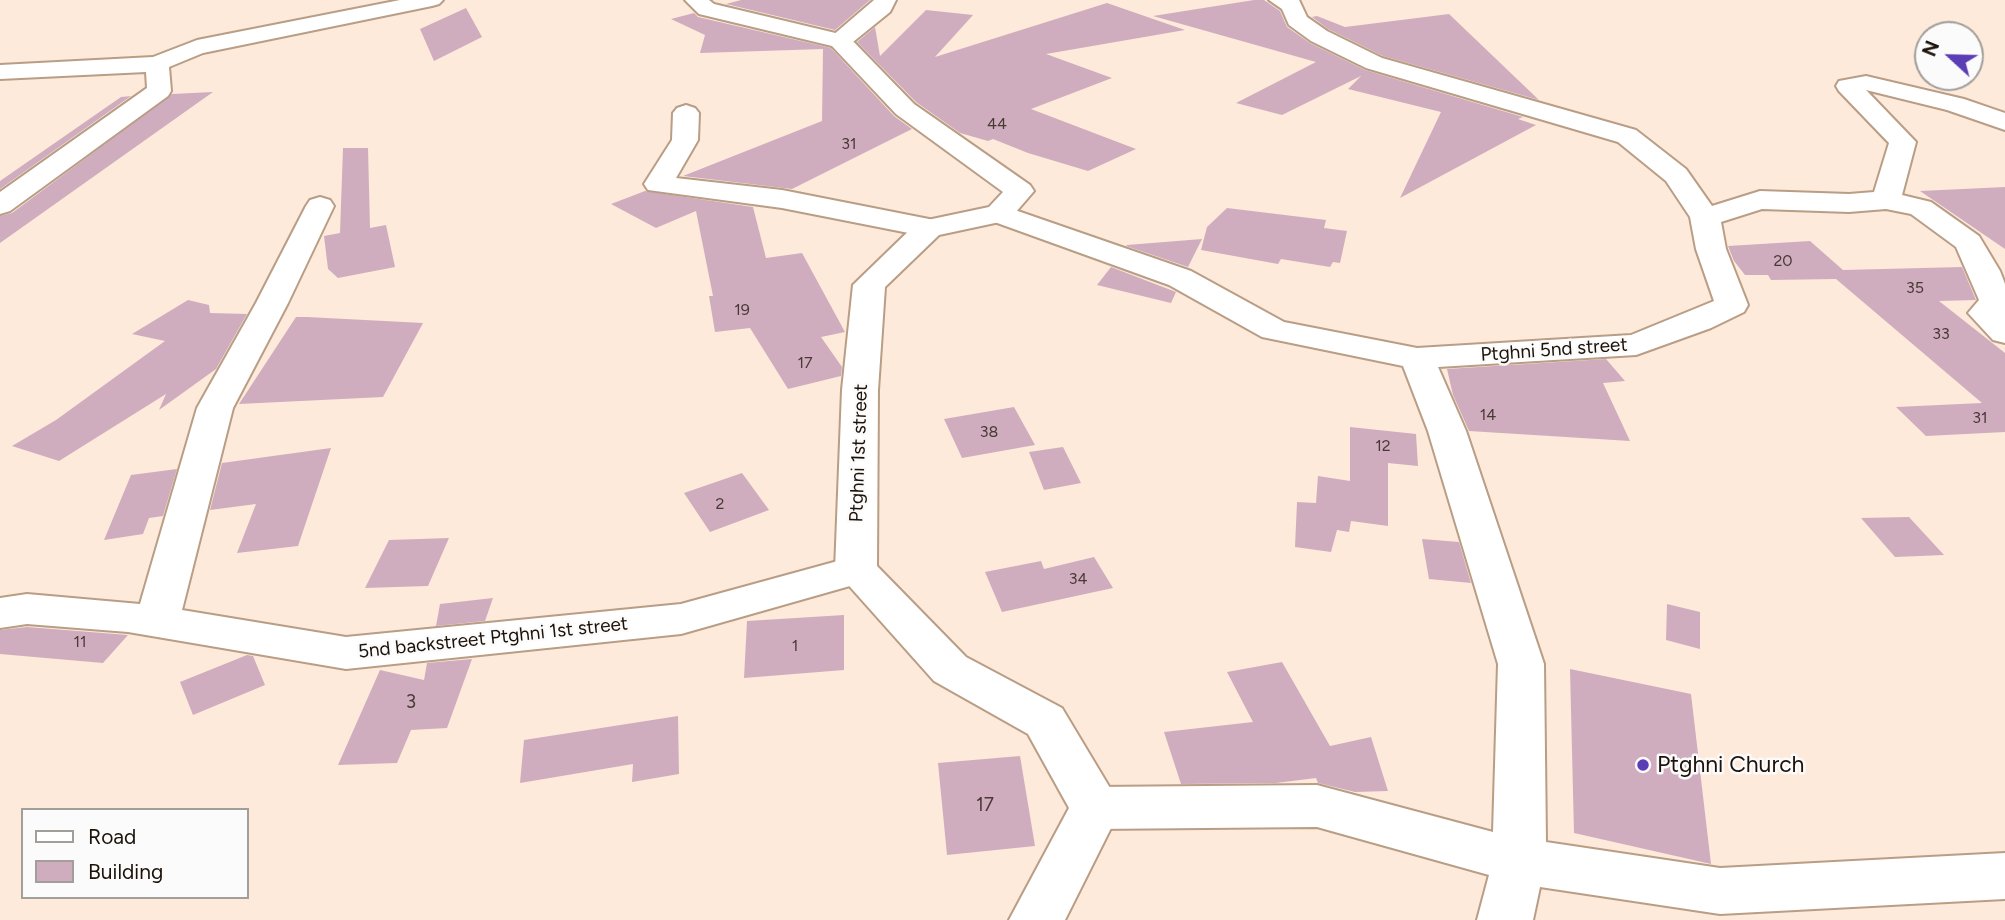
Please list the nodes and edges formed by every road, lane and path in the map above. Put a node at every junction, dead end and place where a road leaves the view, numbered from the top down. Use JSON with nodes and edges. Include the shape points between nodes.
{"nodes":[{"id":1,"x":432,"y":0,"type":"edge"},
{"id":2,"x":696,"y":0,"type":"edge"},
{"id":3,"x":885,"y":0,"type":"edge"},
{"id":4,"x":1280,"y":0,"type":"edge"},
{"id":5,"x":840,"y":41,"type":"junction"},
{"id":6,"x":157,"y":64,"type":"junction"},
{"id":7,"x":0,"y":72,"type":"edge"},
{"id":8,"x":686,"y":113,"type":"dead end"},
{"id":9,"x":2005,"y":122,"type":"edge"},
{"id":10,"x":1886,"y":200,"type":"junction"},
{"id":11,"x":0,"y":205,"type":"edge"},
{"id":12,"x":320,"y":206,"type":"dead end"},
{"id":13,"x":999,"y":214,"type":"junction"},
{"id":14,"x":1705,"y":217,"type":"junction"},
{"id":15,"x":929,"y":228,"type":"junction"},
{"id":16,"x":2005,"y":333,"type":"edge"},
{"id":17,"x":1418,"y":358,"type":"junction"},
{"id":18,"x":856,"y":570,"type":"junction"},
{"id":19,"x":0,"y":613,"type":"edge"},
{"id":20,"x":157,"y":622,"type":"junction"},
{"id":21,"x":1095,"y":808,"type":"junction"},
{"id":22,"x":1519,"y":861,"type":"junction"},
{"id":23,"x":2005,"y":876,"type":"edge"},
{"id":24,"x":1037,"y":920,"type":"edge"},
{"id":25,"x":1505,"y":920,"type":"edge"}],
"edges":[{"from":1,"to":6,"type":"street","via":[[197,47]]},
{"from":2,"to":5,"type":"street","via":[[707,9]]},
{"from":3,"to":5,"type":"street"},
{"from":4,"to":14,"type":"street","via":[[1291,5],[1297,20],[1319,36],[1374,63],[1628,136],[1676,175]]},
{"from":5,"to":13,"type":"street","via":[[905,109],[1020,191]]},
{"from":6,"to":7,"type":"street"},
{"from":6,"to":11,"type":"street","via":[[159,91]]},
{"from":8,"to":15,"type":"street","via":[[685,140],[658,184],[782,199]]},
{"from":9,"to":10,"type":"street","via":[[1955,104],[1866,83],[1848,86],[1903,142]]},
{"from":10,"to":14,"type":"street","via":[[1849,204],[1760,200]]},
{"from":10,"to":16,"type":"street","via":[[1920,208],[1968,242],[1996,302],[1984,313]]},
{"from":12,"to":20,"type":"street","via":[[215,408]]},
{"from":13,"to":15,"type":"street"},
{"from":13,"to":17,"type":"street","name":"Ptghni 5nd street","via":[[1180,278],[1274,330]]},
{"from":14,"to":17,"type":"street","name":"Ptghni 5nd street","via":[[1711,249],[1732,305],[1636,345]]},
{"from":15,"to":18,"type":"street","name":"Ptghni 1st street","via":[[869,285],[860,390]]},
{"from":17,"to":22,"type":"street","via":[[1447,431],[1521,664]]},
{"from":18,"to":20,"type":"street","name":"5nd backstreet Ptghni 1st street","via":[[681,619],[346,653]]},
{"from":18,"to":21,"type":"street","via":[[950,668],[1045,721]]},
{"from":19,"to":20,"type":"street","name":"5nd backstreet Ptghni 1st street","via":[[27,609]]},
{"from":21,"to":22,"type":"street","via":[[1317,806]]},
{"from":21,"to":24,"type":"street"},
{"from":22,"to":23,"type":"street","via":[[1720,891]]},
{"from":22,"to":25,"type":"street"}]}
